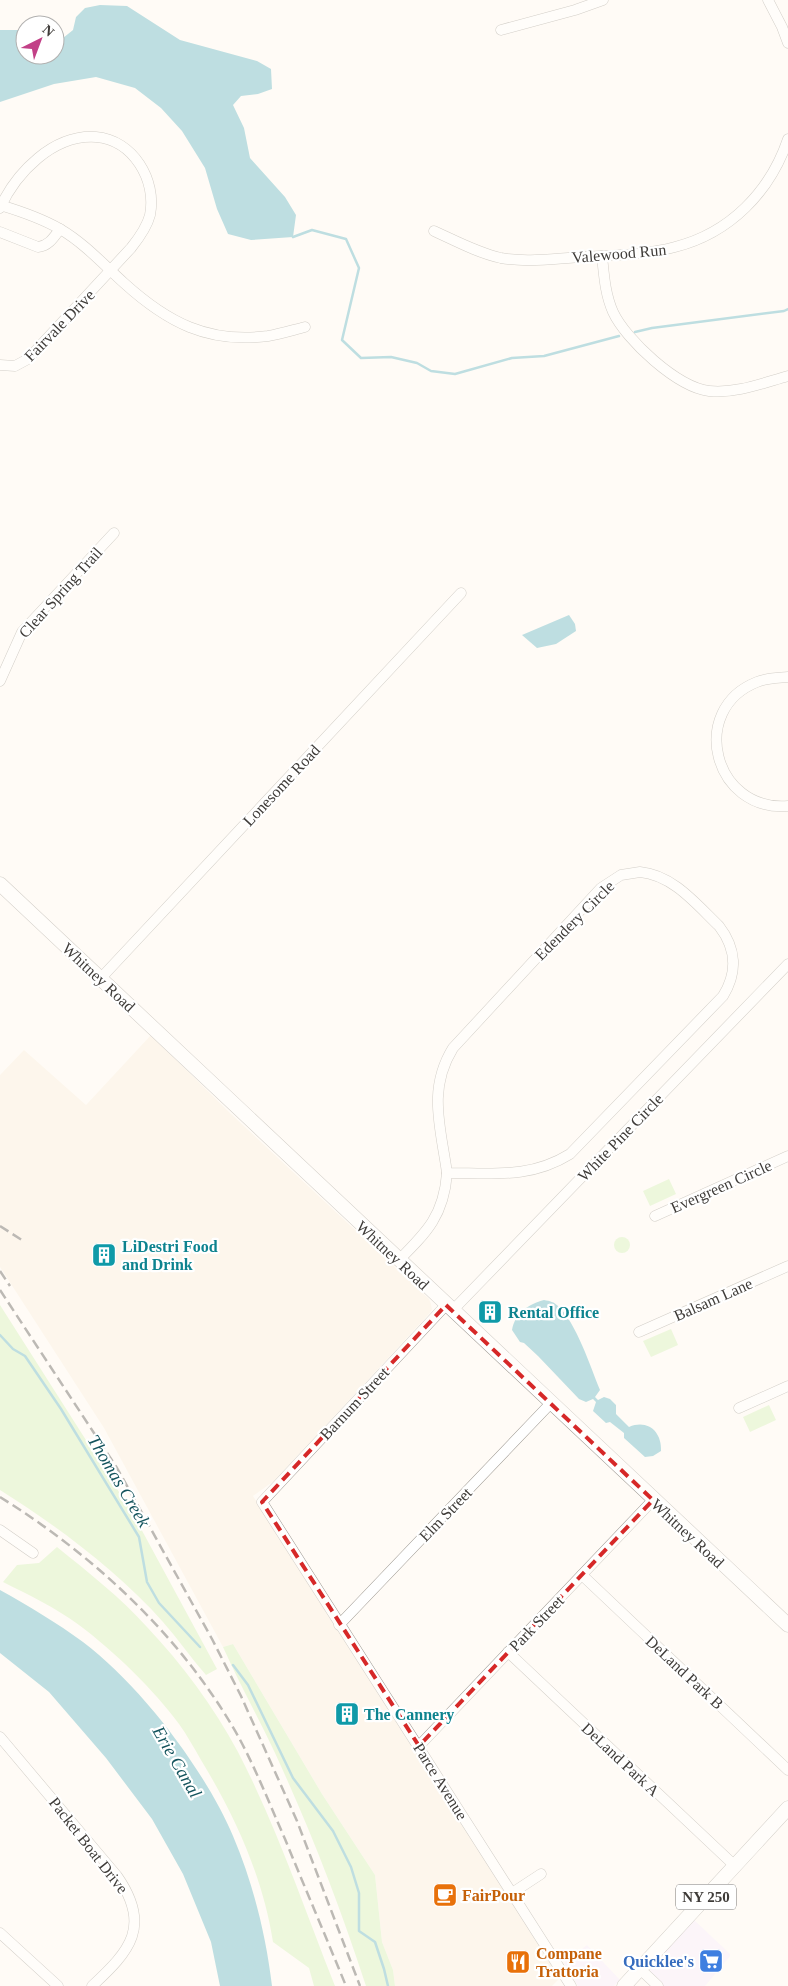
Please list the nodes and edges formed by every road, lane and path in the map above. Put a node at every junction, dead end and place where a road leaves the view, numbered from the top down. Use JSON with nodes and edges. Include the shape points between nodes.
{"nodes":[{"id":1,"x":603,"y":0,"type":"edge"},
{"id":2,"x":768,"y":0,"type":"edge"},
{"id":3,"x":501,"y":30,"type":"dead end"},
{"id":4,"x":788,"y":43,"type":"edge"},
{"id":5,"x":788,"y":139,"type":"edge"},
{"id":6,"x":0,"y":206,"type":"edge"},
{"id":7,"x":60,"y":229,"type":"junction"},
{"id":8,"x":434,"y":231,"type":"dead end"},
{"id":9,"x":0,"y":232,"type":"edge"},
{"id":10,"x":602,"y":256,"type":"junction"},
{"id":11,"x":111,"y":271,"type":"junction"},
{"id":12,"x":305,"y":327,"type":"dead end"},
{"id":13,"x":0,"y":365,"type":"edge"},
{"id":14,"x":788,"y":376,"type":"edge"},
{"id":15,"x":114,"y":533,"type":"dead end"},
{"id":16,"x":461,"y":593,"type":"dead end"},
{"id":17,"x":788,"y":677,"type":"edge"},
{"id":18,"x":0,"y":681,"type":"edge"},
{"id":19,"x":788,"y":806,"type":"edge"},
{"id":20,"x":0,"y":884,"type":"edge"},
{"id":21,"x":788,"y":964,"type":"edge"},
{"id":22,"x":101,"y":978,"type":"junction"},
{"id":23,"x":788,"y":1156,"type":"edge"},
{"id":24,"x":447,"y":1173,"type":"junction"},
{"id":25,"x":655,"y":1216,"type":"dead end"},
{"id":26,"x":399,"y":1260,"type":"junction"},
{"id":27,"x":788,"y":1266,"type":"edge"},
{"id":28,"x":449,"y":1308,"type":"junction"},
{"id":29,"x":639,"y":1332,"type":"dead end"},
{"id":30,"x":788,"y":1386,"type":"edge"},
{"id":31,"x":551,"y":1404,"type":"junction"},
{"id":32,"x":739,"y":1408,"type":"dead end"},
{"id":33,"x":653,"y":1500,"type":"junction"},
{"id":34,"x":262,"y":1502,"type":"joint"},
{"id":35,"x":0,"y":1530,"type":"edge"},
{"id":36,"x":33,"y":1553,"type":"dead end"},
{"id":37,"x":582,"y":1575,"type":"junction"},
{"id":38,"x":339,"y":1625,"type":"junction"},
{"id":39,"x":788,"y":1625,"type":"edge"},
{"id":40,"x":508,"y":1652,"type":"junction"},
{"id":41,"x":0,"y":1737,"type":"edge"},
{"id":42,"x":419,"y":1746,"type":"junction"},
{"id":43,"x":788,"y":1770,"type":"edge"},
{"id":44,"x":788,"y":1808,"type":"edge"},
{"id":45,"x":735,"y":1866,"type":"junction"},
{"id":46,"x":541,"y":1874,"type":"dead end"},
{"id":47,"x":512,"y":1893,"type":"junction"},
{"id":48,"x":0,"y":1933,"type":"edge"},
{"id":49,"x":640,"y":1969,"type":"junction"},
{"id":50,"x":58,"y":1986,"type":"edge"},
{"id":51,"x":92,"y":1986,"type":"edge"},
{"id":52,"x":571,"y":1986,"type":"edge"},
{"id":53,"x":624,"y":1986,"type":"edge"},
{"id":54,"x":658,"y":1986,"type":"edge"}],
"edges":[{"from":1,"to":3,"type":"street"},
{"from":2,"to":4,"type":"street"},
{"from":5,"to":10,"type":"street","name":"Valewood Run","via":[[764,188],[742,212],[717,230],[674,248]]},
{"from":6,"to":7,"type":"street"},
{"from":6,"to":11,"type":"street","name":"Fairvale Drive","via":[[26,169],[61,145],[96,137],[120,146],[144,169],[151,203],[150,216],[140,236]]},
{"from":7,"to":9,"type":"street","via":[[42,247]]},
{"from":7,"to":11,"type":"street"},
{"from":8,"to":10,"type":"street","name":"Valewood Run","via":[[490,255],[517,260]]},
{"from":10,"to":14,"type":"street","via":[[608,299],[618,320],[633,340],[680,380],[700,389],[720,391]]},
{"from":11,"to":12,"type":"street","via":[[161,314],[214,334],[250,338]]},
{"from":11,"to":13,"type":"street","name":"Fairvale Drive","via":[[28,359],[15,366]]},
{"from":15,"to":18,"type":"street","name":"Clear Spring Trail","via":[[22,632]]},
{"from":16,"to":22,"type":"street","name":"Lonesome Road"},
{"from":17,"to":19,"type":"street","via":[[756,682],[735,697],[720,720],[716,745],[723,772],[740,792],[765,805]]},
{"from":20,"to":22,"type":"main road","name":"Whitney Road"},
{"from":21,"to":28,"type":"street","name":"White Pine Circle"},
{"from":22,"to":26,"type":"main road","name":"Whitney Road"},
{"from":23,"to":25,"type":"street","name":"Evergreen Circle"},
{"from":24,"to":24,"type":"street","name":"Edendery Circle","via":[[531,1171],[570,1154],[723,996],[734,970],[730,943],[719,926],[670,881],[654,874],[621,875],[607,883],[453,1048],[440,1074],[437,1095]]},
{"from":24,"to":26,"type":"street","name":"Edendery Circle","via":[[444,1197],[437,1216]]},
{"from":26,"to":28,"type":"main road","name":"Whitney Road"},
{"from":27,"to":29,"type":"street","name":"Balsam Lane"},
{"from":28,"to":31,"type":"main road","name":"Whitney Road"},
{"from":28,"to":34,"type":"street","name":"Barnum Street"},
{"from":30,"to":32,"type":"street"},
{"from":31,"to":33,"type":"main road","name":"Whitney Road"},
{"from":31,"to":38,"type":"street","name":"Elm Street"},
{"from":33,"to":37,"type":"street","name":"Park Street"},
{"from":33,"to":39,"type":"main road","name":"Whitney Road"},
{"from":34,"to":38,"type":"street","name":"Parce Avenue"},
{"from":35,"to":36,"type":"street"},
{"from":37,"to":40,"type":"street","name":"Park Street"},
{"from":37,"to":43,"type":"street","name":"DeLand Park B"},
{"from":38,"to":42,"type":"street","name":"Parce Avenue"},
{"from":40,"to":42,"type":"street","name":"Park Street"},
{"from":40,"to":45,"type":"street","name":"DeLand Park A"},
{"from":41,"to":51,"type":"street","name":"Packet Boat Drive","via":[[117,1876],[130,1899],[134,1920],[130,1942],[116,1964]]},
{"from":42,"to":47,"type":"street","name":"Parce Avenue"},
{"from":44,"to":45,"type":"main road","number":"NY 250"},
{"from":45,"to":49,"type":"main road","number":"NY 250"},
{"from":46,"to":47,"type":"street"},
{"from":47,"to":52,"type":"street","name":"Parce Avenue"},
{"from":48,"to":50,"type":"street"},
{"from":49,"to":53,"type":"main road","number":"NY 250"},
{"from":49,"to":54,"type":"street"}]}
